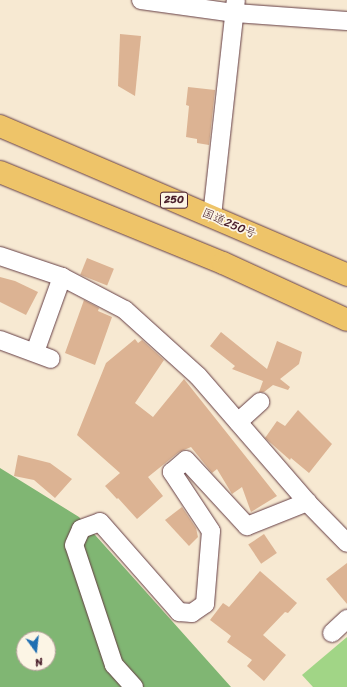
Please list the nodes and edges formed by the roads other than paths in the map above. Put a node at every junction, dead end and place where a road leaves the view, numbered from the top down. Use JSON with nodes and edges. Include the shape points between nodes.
{"nodes":[{"id":1,"x":141,"y":0,"type":"edge"},
{"id":2,"x":235,"y":7,"type":"edge"},
{"id":3,"x":347,"y":21,"type":"edge"},
{"id":4,"x":0,"y":126,"type":"edge"},
{"id":5,"x":0,"y":172,"type":"edge"},
{"id":6,"x":212,"y":216,"type":"junction"},
{"id":7,"x":0,"y":256,"type":"edge"},
{"id":8,"x":347,"y":275,"type":"edge"},
{"id":9,"x":62,"y":277,"type":"junction"},
{"id":10,"x":347,"y":320,"type":"edge"},
{"id":11,"x":0,"y":340,"type":"edge"},
{"id":12,"x":260,"y":402,"type":"dead end"},
{"id":13,"x":238,"y":422,"type":"junction"},
{"id":14,"x":307,"y":502,"type":"junction"},
{"id":15,"x":347,"y":543,"type":"edge"},
{"id":16,"x":347,"y":619,"type":"edge"},
{"id":17,"x":332,"y":633,"type":"dead end"},
{"id":18,"x":134,"y":687,"type":"edge"}],
"edges":[{"from":1,"to":2,"type":"street"},
{"from":2,"to":3,"type":"street"},
{"from":2,"to":6,"type":"street"},
{"from":4,"to":6,"type":"highway","name":"国道250号","number":"250"},
{"from":5,"to":10,"type":"highway","via":[[223,263]]},
{"from":6,"to":8,"type":"highway","name":"国道250号","number":"250"},
{"from":7,"to":9,"type":"street"},
{"from":9,"to":11,"type":"street","via":[[43,355]]},
{"from":9,"to":13,"type":"street","via":[[125,310],[198,376]]},
{"from":12,"to":13,"type":"street"},
{"from":13,"to":14,"type":"street"},
{"from":14,"to":15,"type":"street"},
{"from":14,"to":18,"type":"street","via":[[246,526],[186,460],[172,472],[211,531],[205,604],[192,613],[179,612],[100,522],[81,528],[74,545],[114,665]]},
{"from":16,"to":17,"type":"street"}]}
